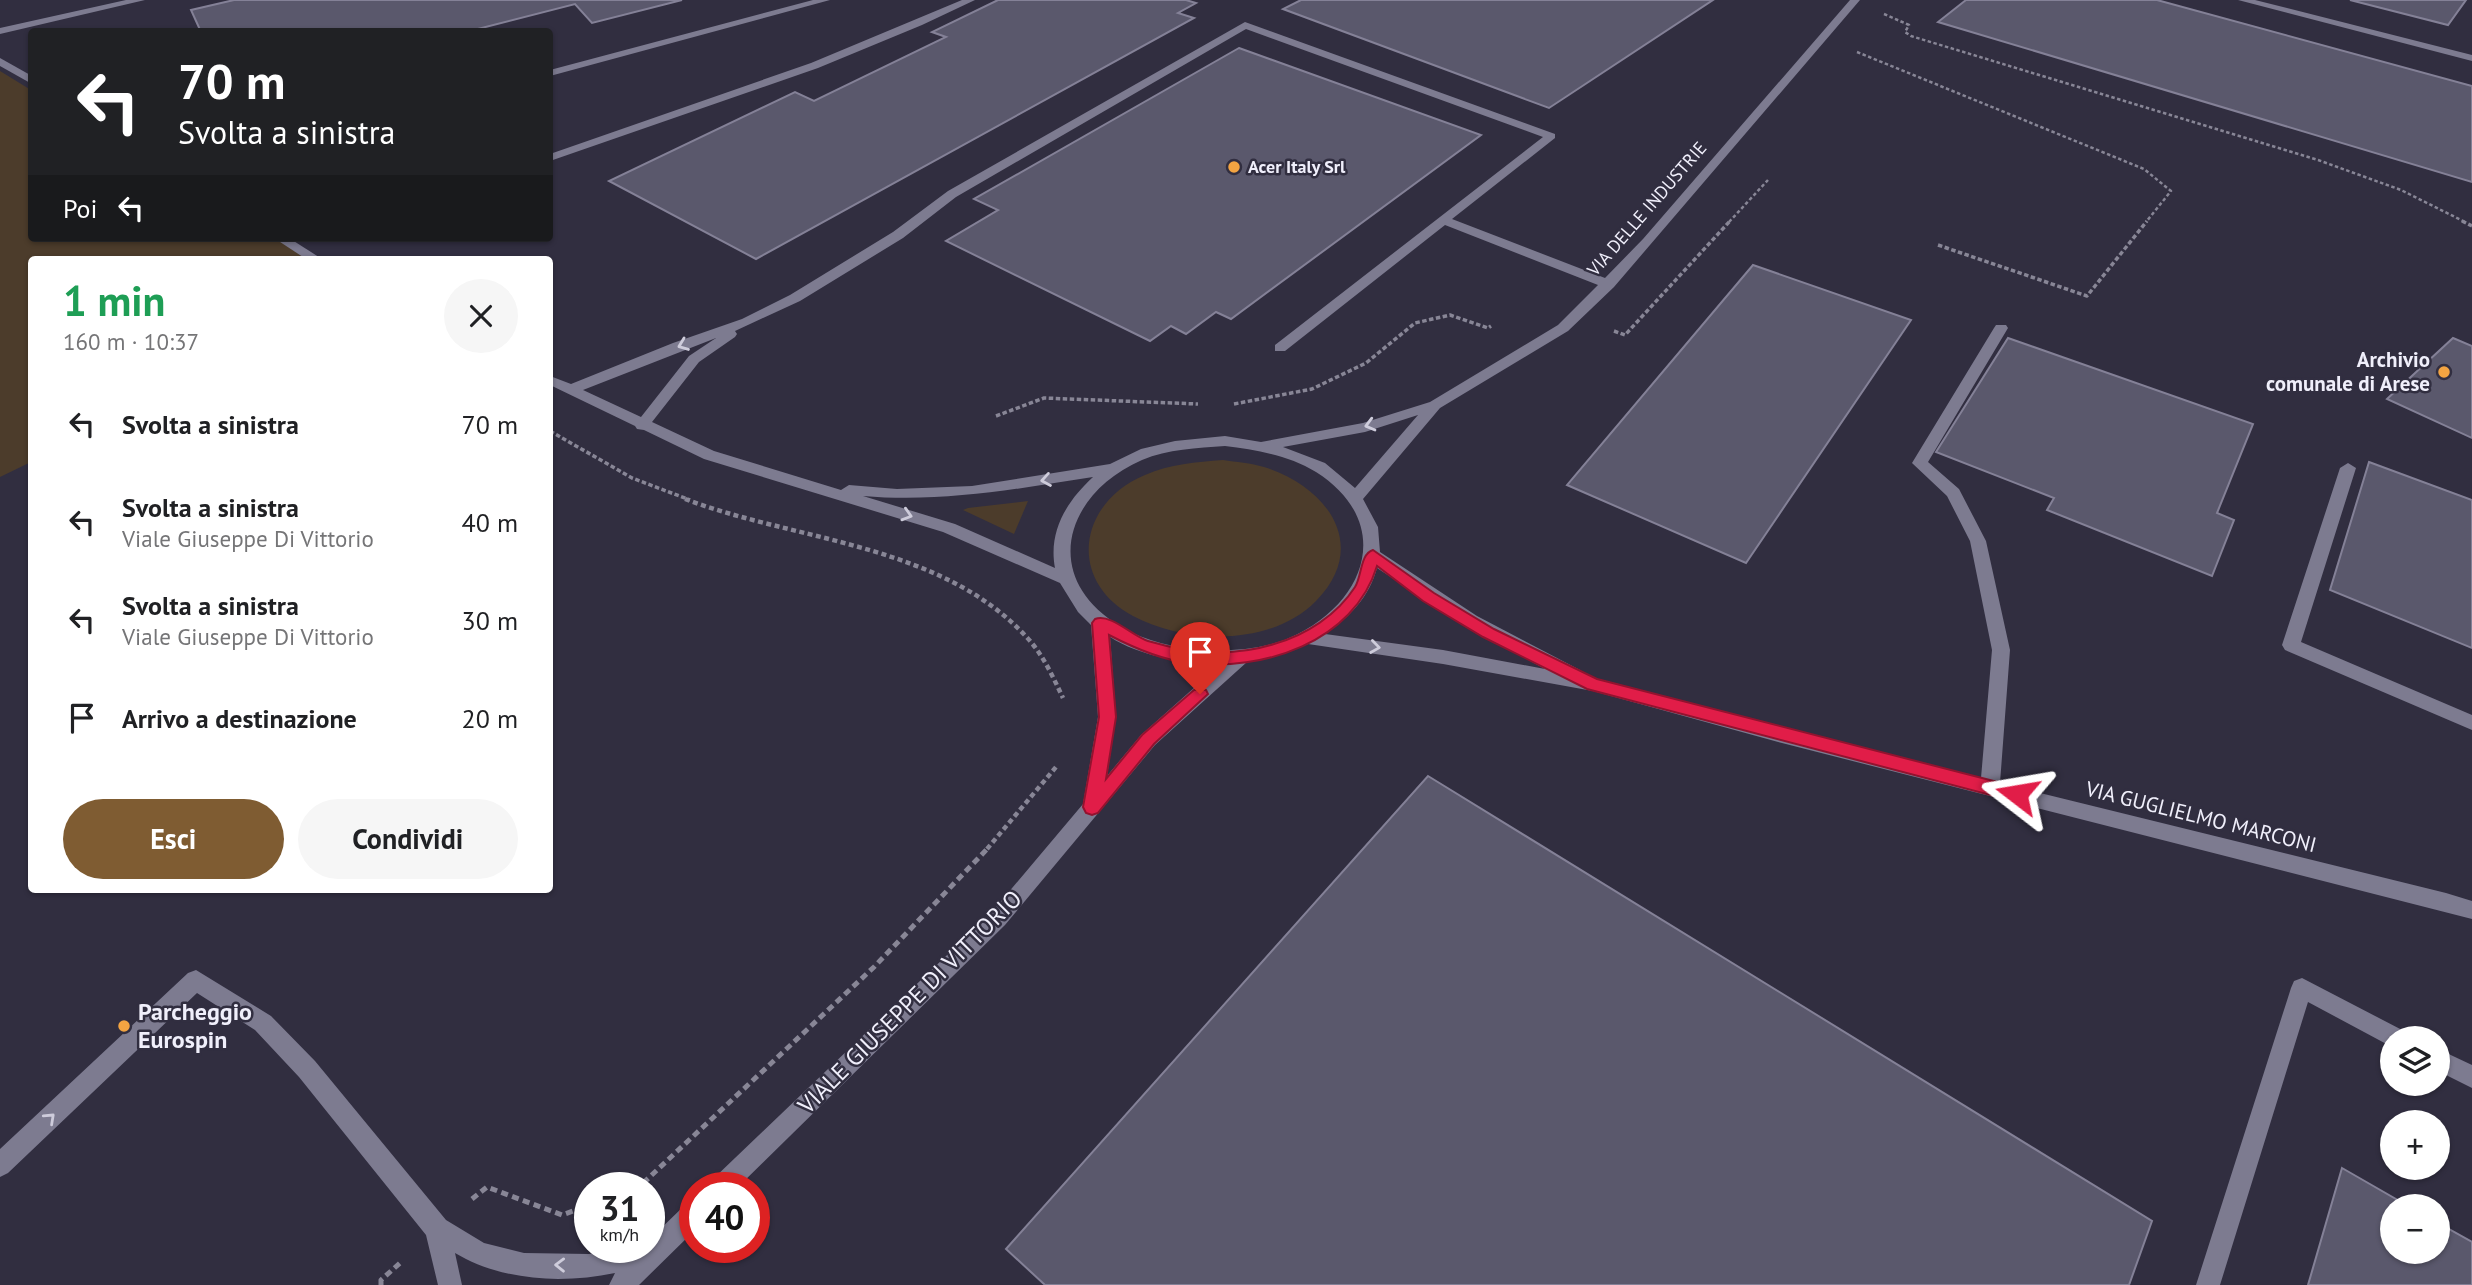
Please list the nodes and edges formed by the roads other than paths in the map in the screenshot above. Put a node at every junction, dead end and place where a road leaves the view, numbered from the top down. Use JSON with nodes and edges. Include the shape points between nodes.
{"nodes":[{"id":1,"x":140,"y":0,"type":"edge"},
{"id":2,"x":825,"y":0,"type":"edge"},
{"id":3,"x":970,"y":0,"type":"edge"},
{"id":4,"x":2243,"y":0,"type":"edge"},
{"id":5,"x":1853,"y":3,"type":"edge"},
{"id":6,"x":0,"y":31,"type":"edge"},
{"id":7,"x":2472,"y":58,"type":"edge"},
{"id":8,"x":0,"y":61,"type":"edge"},
{"id":9,"x":553,"y":73,"type":"edge"},
{"id":10,"x":28,"y":78,"type":"edge"},
{"id":11,"x":553,"y":157,"type":"edge"},
{"id":12,"x":1442,"y":220,"type":"junction"},
{"id":13,"x":287,"y":242,"type":"edge"},
{"id":14,"x":310,"y":256,"type":"edge"},
{"id":15,"x":1609,"y":284,"type":"junction"},
{"id":16,"x":747,"y":321,"type":"junction"},
{"id":17,"x":2001,"y":328,"type":"dead end"},
{"id":18,"x":1280,"y":348,"type":"dead end"},
{"id":19,"x":553,"y":382,"type":"edge"},
{"id":20,"x":570,"y":390,"type":"junction"},
{"id":21,"x":1435,"y":405,"type":"junction"},
{"id":22,"x":642,"y":426,"type":"junction"},
{"id":23,"x":1264,"y":446,"type":"junction"},
{"id":24,"x":1113,"y":468,"type":"junction"},
{"id":25,"x":2348,"y":468,"type":"dead end"},
{"id":26,"x":819,"y":488,"type":"junction"},
{"id":27,"x":1355,"y":498,"type":"junction"},
{"id":28,"x":1373,"y":556,"type":"junction"},
{"id":29,"x":1066,"y":579,"type":"junction"},
{"id":30,"x":1100,"y":623,"type":"junction"},
{"id":31,"x":1308,"y":638,"type":"junction"},
{"id":32,"x":1241,"y":657,"type":"junction"},
{"id":33,"x":1593,"y":684,"type":"junction"},
{"id":34,"x":2472,"y":723,"type":"edge"},
{"id":35,"x":1990,"y":788,"type":"junction"},
{"id":36,"x":1092,"y":807,"type":"junction"},
{"id":37,"x":2472,"y":911,"type":"edge"},
{"id":38,"x":2380,"y":1029,"type":"edge"},
{"id":39,"x":2450,"y":1065,"type":"edge"},
{"id":40,"x":2472,"y":1077,"type":"edge"},
{"id":41,"x":0,"y":1165,"type":"edge"},
{"id":42,"x":737,"y":1172,"type":"edge"},
{"id":43,"x":679,"y":1228,"type":"edge"},
{"id":44,"x":437,"y":1229,"type":"junction"},
{"id":45,"x":665,"y":1242,"type":"edge"},
{"id":46,"x":605,"y":1263,"type":"edge"},
{"id":47,"x":643,"y":1263,"type":"edge"},
{"id":48,"x":450,"y":1285,"type":"edge"},
{"id":49,"x":621,"y":1285,"type":"edge"},
{"id":50,"x":2208,"y":1285,"type":"edge"}],
"edges":[{"from":1,"to":6,"type":"street"},
{"from":2,"to":9,"type":"street"},
{"from":3,"to":11,"type":"street","via":[[748,93]]},
{"from":4,"to":7,"type":"street"},
{"from":5,"to":15,"type":"street","name":"VIA DELLE INDUSTRIE"},
{"from":8,"to":10,"type":"street"},
{"from":12,"to":15,"type":"street"},
{"from":12,"to":16,"type":"street","via":[[1551,136],[1245,26],[952,194],[898,235],[795,298]]},
{"from":12,"to":18,"type":"street"},
{"from":13,"to":14,"type":"street"},
{"from":15,"to":21,"type":"street","name":"VIA DELLE INDUSTRIE","via":[[1547,340]]},
{"from":16,"to":20,"type":"street","one_way":true},
{"from":16,"to":22,"type":"street","via":[[694,359]]},
{"from":17,"to":35,"type":"street","via":[[1920,463],[1953,493],[1978,541],[2001,650]]},
{"from":19,"to":20,"type":"street"},
{"from":20,"to":22,"type":"street"},
{"from":21,"to":23,"type":"street","name":"VIA DELLE INDUSTRIE","one_way":true,"via":[[1365,427]]},
{"from":21,"to":27,"type":"street","name":"VIA DELLE INDUSTRIE"},
{"from":22,"to":26,"type":"street","via":[[709,455]]},
{"from":23,"to":24,"type":"street","via":[[1225,441],[1185,443]]},
{"from":23,"to":27,"type":"street","via":[[1311,463]]},
{"from":24,"to":26,"type":"street","one_way":true,"via":[[972,491],[897,494]]},
{"from":24,"to":29,"type":"street","via":[[1086,491],[1068,518],[1060,548]]},
{"from":25,"to":34,"type":"street","via":[[2291,645]]},
{"from":26,"to":29,"type":"street","one_way":true,"via":[[949,528]]},
{"from":27,"to":28,"type":"street","via":[[1370,526]]},
{"from":28,"to":31,"type":"street","via":[[1363,587],[1341,615]]},
{"from":28,"to":33,"type":"street","name":"VIA GUGLIELMO MARCONI","via":[[1488,633]]},
{"from":29,"to":30,"type":"street","via":[[1079,602]]},
{"from":30,"to":32,"type":"street","via":[[1140,645],[1189,657]]},
{"from":30,"to":36,"type":"street","via":[[1107,717]]},
{"from":31,"to":32,"type":"street"},
{"from":31,"to":33,"type":"street","name":"VIA GUGLIELMO MARCONI","one_way":true},
{"from":32,"to":36,"type":"street","name":"VIALE GIUSEPPE DI VITTORIO","via":[[1148,740]]},
{"from":33,"to":35,"type":"street","name":"VIA GUGLIELMO MARCONI"},
{"from":35,"to":37,"type":"street","name":"VIA GUGLIELMO MARCONI"},
{"from":36,"to":42,"type":"street","name":"VIALE GIUSEPPE DI VITTORIO","via":[[998,919]]},
{"from":38,"to":50,"type":"street","via":[[2302,988]]},
{"from":39,"to":40,"type":"street"},
{"from":41,"to":44,"type":"street","one_way":true,"via":[[196,980],[263,1023],[307,1069]]},
{"from":43,"to":45,"type":"street"},
{"from":46,"to":44,"type":"street","one_way":true,"via":[[524,1265],[480,1254]]},
{"from":44,"to":48,"type":"street"},
{"from":47,"to":49,"type":"street"}]}
